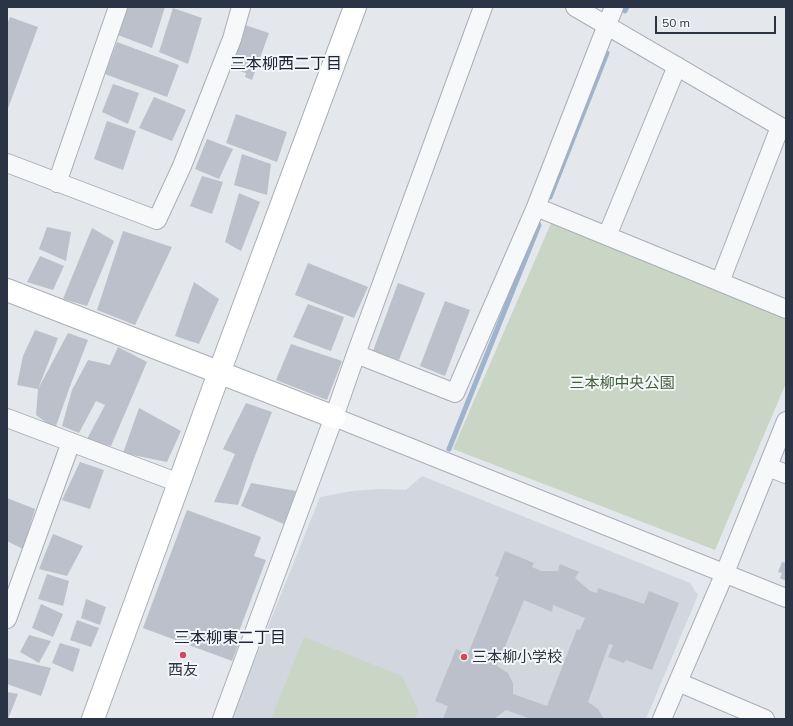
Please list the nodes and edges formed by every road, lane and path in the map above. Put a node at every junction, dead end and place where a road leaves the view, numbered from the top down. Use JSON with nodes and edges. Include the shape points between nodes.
{"nodes":[{"id":1,"x":118,"y":7,"type":"edge"},
{"id":2,"x":241,"y":7,"type":"edge"},
{"id":3,"x":355,"y":7,"type":"edge"},
{"id":4,"x":483,"y":7,"type":"edge"},
{"id":5,"x":575,"y":7,"type":"edge"},
{"id":6,"x":614,"y":7,"type":"edge"},
{"id":7,"x":607,"y":25,"type":"junction"},
{"id":8,"x":677,"y":66,"type":"junction"},
{"id":9,"x":783,"y":129,"type":"edge"},
{"id":10,"x":7,"y":163,"type":"edge"},
{"id":11,"x":57,"y":183,"type":"junction"},
{"id":12,"x":536,"y":207,"type":"junction"},
{"id":13,"x":607,"y":236,"type":"junction"},
{"id":14,"x":720,"y":282,"type":"junction"},
{"id":15,"x":7,"y":290,"type":"edge"},
{"id":16,"x":786,"y":309,"type":"edge"},
{"id":17,"x":356,"y":354,"type":"junction"},
{"id":18,"x":219,"y":372,"type":"junction"},
{"id":19,"x":334,"y":417,"type":"junction"},
{"id":20,"x":7,"y":418,"type":"edge"},
{"id":21,"x":786,"y":421,"type":"edge"},
{"id":22,"x":71,"y":442,"type":"junction"},
{"id":23,"x":768,"y":467,"type":"junction"},
{"id":24,"x":786,"y":474,"type":"edge"},
{"id":25,"x":179,"y":483,"type":"junction"},
{"id":26,"x":724,"y":575,"type":"junction"},
{"id":27,"x":786,"y":598,"type":"edge"},
{"id":28,"x":7,"y":619,"type":"edge"},
{"id":29,"x":678,"y":682,"type":"junction"},
{"id":30,"x":93,"y":719,"type":"edge"},
{"id":31,"x":222,"y":719,"type":"edge"},
{"id":32,"x":662,"y":719,"type":"edge"},
{"id":33,"x":764,"y":719,"type":"edge"}],
"edges":[{"from":1,"to":11,"type":"street"},
{"from":2,"to":11,"type":"street","via":[[232,39],[191,144],[157,220]]},
{"from":3,"to":18,"type":"street"},
{"from":4,"to":17,"type":"street"},
{"from":5,"to":7,"type":"street"},
{"from":6,"to":7,"type":"street"},
{"from":7,"to":8,"type":"street"},
{"from":7,"to":12,"type":"street"},
{"from":8,"to":9,"type":"street"},
{"from":8,"to":13,"type":"street"},
{"from":9,"to":14,"type":"street"},
{"from":10,"to":11,"type":"street"},
{"from":12,"to":13,"type":"street"},
{"from":12,"to":17,"type":"street","via":[[455,393]]},
{"from":13,"to":14,"type":"street"},
{"from":14,"to":16,"type":"street"},
{"from":15,"to":18,"type":"street"},
{"from":17,"to":19,"type":"street"},
{"from":18,"to":19,"type":"street"},
{"from":18,"to":25,"type":"street"},
{"from":19,"to":26,"type":"street"},
{"from":19,"to":31,"type":"street"},
{"from":20,"to":22,"type":"street"},
{"from":21,"to":23,"type":"street"},
{"from":22,"to":25,"type":"street"},
{"from":22,"to":28,"type":"street"},
{"from":23,"to":24,"type":"street"},
{"from":23,"to":26,"type":"street"},
{"from":25,"to":30,"type":"street"},
{"from":26,"to":27,"type":"street"},
{"from":26,"to":29,"type":"street"},
{"from":29,"to":32,"type":"street"},
{"from":29,"to":33,"type":"street"}]}
